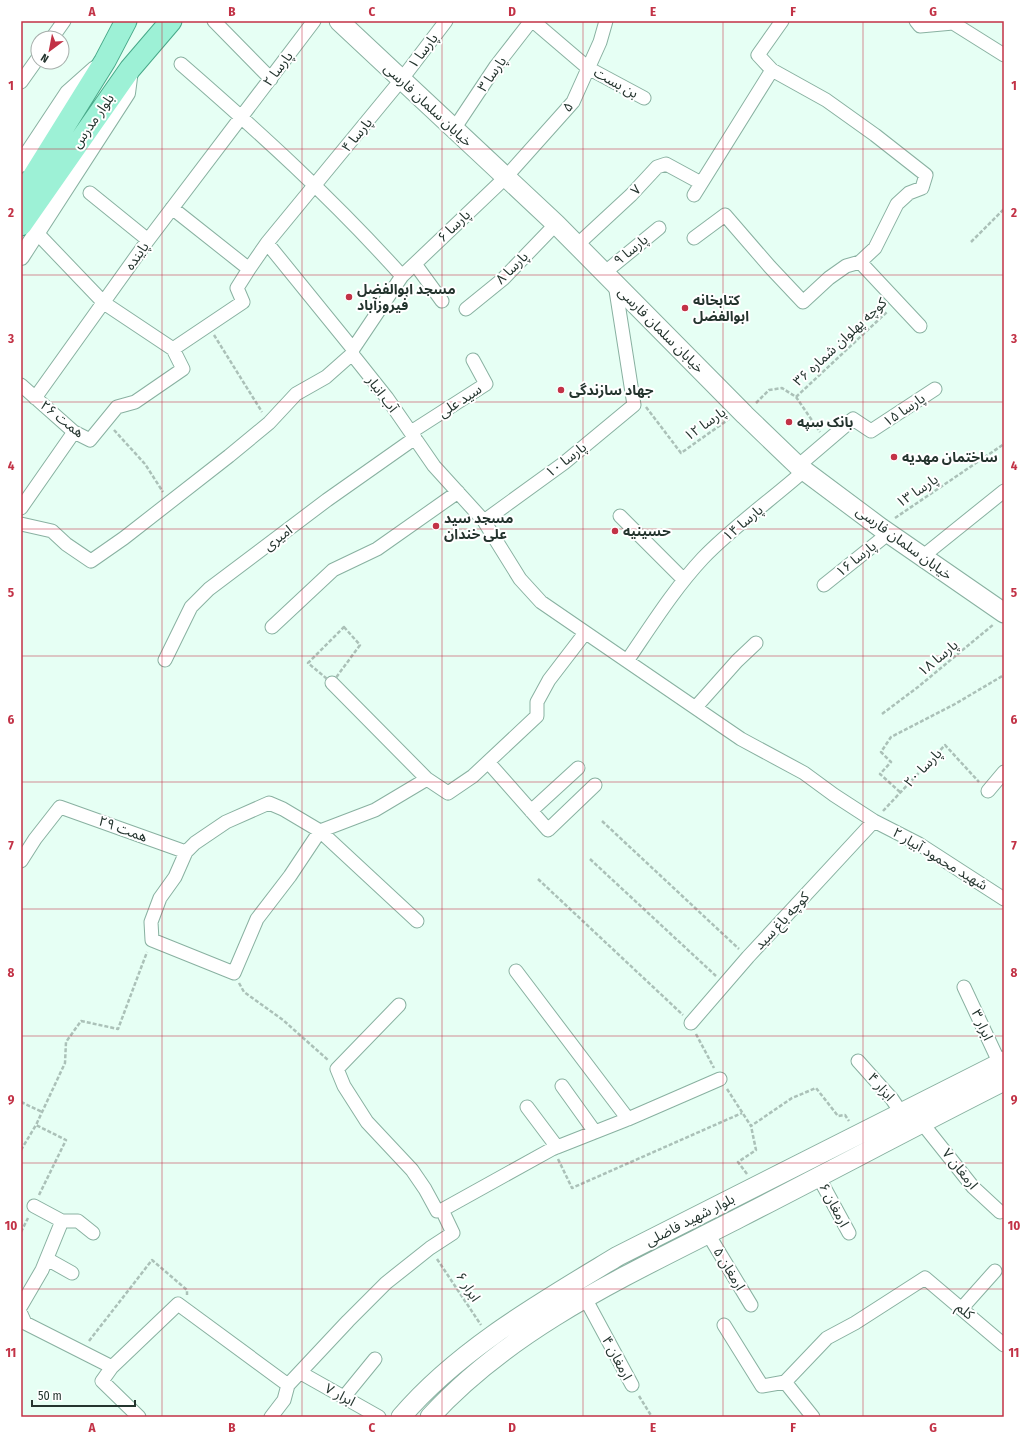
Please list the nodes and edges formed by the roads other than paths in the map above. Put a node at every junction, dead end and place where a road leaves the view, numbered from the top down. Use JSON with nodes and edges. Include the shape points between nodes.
{"nodes":[{"id":1,"x":64,"y":21,"type":"edge"},
{"id":2,"x":126,"y":21,"type":"edge"},
{"id":3,"x":171,"y":21,"type":"edge"},
{"id":4,"x":214,"y":21,"type":"edge"},
{"id":5,"x":314,"y":21,"type":"edge"},
{"id":6,"x":339,"y":21,"type":"edge"},
{"id":7,"x":446,"y":21,"type":"edge"},
{"id":8,"x":532,"y":21,"type":"edge"},
{"id":9,"x":606,"y":21,"type":"edge"},
{"id":10,"x":782,"y":21,"type":"edge"},
{"id":11,"x":916,"y":21,"type":"edge"},
{"id":12,"x":58,"y":30,"type":"edge"},
{"id":13,"x":1004,"y":55,"type":"edge"},
{"id":14,"x":105,"y":61,"type":"junction"},
{"id":15,"x":181,"y":64,"type":"dead end"},
{"id":16,"x":588,"y":68,"type":"junction"},
{"id":17,"x":30,"y":69,"type":"edge"},
{"id":18,"x":772,"y":70,"type":"junction"},
{"id":19,"x":271,"y":80,"type":"junction"},
{"id":20,"x":401,"y":80,"type":"junction"},
{"id":21,"x":21,"y":82,"type":"edge"},
{"id":22,"x":644,"y":98,"type":"dead end"},
{"id":23,"x":242,"y":117,"type":"junction"},
{"id":24,"x":454,"y":129,"type":"junction"},
{"id":25,"x":21,"y":164,"type":"edge"},
{"id":26,"x":506,"y":177,"type":"junction"},
{"id":27,"x":701,"y":183,"type":"junction"},
{"id":28,"x":313,"y":188,"type":"junction"},
{"id":29,"x":90,"y":193,"type":"dead end"},
{"id":30,"x":694,"y":195,"type":"dead end"},
{"id":31,"x":21,"y":196,"type":"edge"},
{"id":32,"x":172,"y":208,"type":"junction"},
{"id":33,"x":556,"y":224,"type":"junction"},
{"id":34,"x":659,"y":228,"type":"dead end"},
{"id":35,"x":29,"y":229,"type":"edge"},
{"id":36,"x":694,"y":238,"type":"dead end"},
{"id":37,"x":148,"y":240,"type":"junction"},
{"id":38,"x":267,"y":244,"type":"junction"},
{"id":39,"x":578,"y":245,"type":"junction"},
{"id":40,"x":21,"y":256,"type":"edge"},
{"id":41,"x":860,"y":262,"type":"junction"},
{"id":42,"x":415,"y":264,"type":"junction"},
{"id":43,"x":249,"y":269,"type":"junction"},
{"id":44,"x":402,"y":276,"type":"junction"},
{"id":45,"x":610,"y":278,"type":"junction"},
{"id":46,"x":442,"y":301,"type":"dead end"},
{"id":47,"x":104,"y":303,"type":"junction"},
{"id":48,"x":466,"y":309,"type":"dead end"},
{"id":49,"x":920,"y":326,"type":"dead end"},
{"id":50,"x":173,"y":349,"type":"junction"},
{"id":51,"x":352,"y":352,"type":"junction"},
{"id":52,"x":473,"y":360,"type":"dead end"},
{"id":53,"x":21,"y":385,"type":"edge"},
{"id":54,"x":935,"y":389,"type":"dead end"},
{"id":55,"x":35,"y":398,"type":"junction"},
{"id":56,"x":74,"y":432,"type":"junction"},
{"id":57,"x":413,"y":435,"type":"junction"},
{"id":58,"x":802,"y":468,"type":"junction"},
{"id":59,"x":1004,"y":491,"type":"edge"},
{"id":60,"x":458,"y":492,"type":"junction"},
{"id":61,"x":21,"y":508,"type":"edge"},
{"id":62,"x":620,"y":516,"type":"dead end"},
{"id":63,"x":484,"y":521,"type":"junction"},
{"id":64,"x":21,"y":524,"type":"edge"},
{"id":65,"x":885,"y":530,"type":"junction"},
{"id":66,"x":922,"y":557,"type":"junction"},
{"id":67,"x":684,"y":580,"type":"junction"},
{"id":68,"x":824,"y":585,"type":"dead end"},
{"id":69,"x":1001,"y":617,"type":"edge"},
{"id":70,"x":272,"y":627,"type":"dead end"},
{"id":71,"x":585,"y":633,"type":"junction"},
{"id":72,"x":756,"y":643,"type":"dead end"},
{"id":73,"x":165,"y":660,"type":"dead end"},
{"id":74,"x":627,"y":661,"type":"junction"},
{"id":75,"x":332,"y":683,"type":"road end"},
{"id":76,"x":696,"y":707,"type":"junction"},
{"id":77,"x":488,"y":762,"type":"junction"},
{"id":78,"x":578,"y":768,"type":"dead end"},
{"id":79,"x":1004,"y":772,"type":"edge"},
{"id":80,"x":427,"y":779,"type":"junction"},
{"id":81,"x":595,"y":785,"type":"dead end"},
{"id":82,"x":988,"y":791,"type":"road end"},
{"id":83,"x":531,"y":811,"type":"junction"},
{"id":84,"x":874,"y":821,"type":"junction"},
{"id":85,"x":320,"y":831,"type":"junction"},
{"id":86,"x":186,"y":852,"type":"junction"},
{"id":87,"x":21,"y":861,"type":"edge"},
{"id":88,"x":1004,"y":899,"type":"edge"},
{"id":89,"x":417,"y":922,"type":"dead end"},
{"id":90,"x":516,"y":971,"type":"dead end"},
{"id":91,"x":964,"y":987,"type":"dead end"},
{"id":92,"x":399,"y":1005,"type":"dead end"},
{"id":93,"x":691,"y":1023,"type":"road end"},
{"id":94,"x":858,"y":1061,"type":"dead end"},
{"id":95,"x":1003,"y":1069,"type":"edge"},
{"id":96,"x":720,"y":1080,"type":"road end"},
{"id":97,"x":562,"y":1086,"type":"dead end"},
{"id":98,"x":527,"y":1107,"type":"dead end"},
{"id":99,"x":902,"y":1114,"type":"junction"},
{"id":100,"x":628,"y":1120,"type":"junction"},
{"id":101,"x":922,"y":1123,"type":"junction"},
{"id":102,"x":595,"y":1132,"type":"junction"},
{"id":103,"x":555,"y":1148,"type":"junction"},
{"id":104,"x":818,"y":1176,"type":"junction"},
{"id":105,"x":34,"y":1206,"type":"road end"},
{"id":106,"x":442,"y":1210,"type":"junction"},
{"id":107,"x":1000,"y":1212,"type":"dead end"},
{"id":108,"x":62,"y":1221,"type":"junction"},
{"id":109,"x":93,"y":1233,"type":"dead end"},
{"id":110,"x":849,"y":1233,"type":"dead end"},
{"id":111,"x":708,"y":1234,"type":"junction"},
{"id":112,"x":47,"y":1259,"type":"junction"},
{"id":113,"x":995,"y":1271,"type":"dead end"},
{"id":114,"x":72,"y":1273,"type":"dead end"},
{"id":115,"x":585,"y":1298,"type":"junction"},
{"id":116,"x":751,"y":1305,"type":"dead end"},
{"id":117,"x":21,"y":1306,"type":"edge"},
{"id":118,"x":962,"y":1308,"type":"junction"},
{"id":119,"x":22,"y":1322,"type":"edge"},
{"id":120,"x":724,"y":1325,"type":"dead end"},
{"id":121,"x":1004,"y":1345,"type":"edge"},
{"id":122,"x":375,"y":1359,"type":"dead end"},
{"id":123,"x":112,"y":1367,"type":"junction"},
{"id":124,"x":301,"y":1373,"type":"junction"},
{"id":125,"x":444,"y":1374,"type":"junction"},
{"id":126,"x":785,"y":1382,"type":"junction"},
{"id":127,"x":288,"y":1385,"type":"junction"},
{"id":128,"x":632,"y":1385,"type":"road end"},
{"id":129,"x":457,"y":1388,"type":"junction"},
{"id":130,"x":344,"y":1397,"type":"junction"},
{"id":131,"x":435,"y":1415,"type":"edge"},
{"id":132,"x":139,"y":1417,"type":"edge"},
{"id":133,"x":271,"y":1417,"type":"edge"},
{"id":134,"x":379,"y":1417,"type":"edge"},
{"id":135,"x":401,"y":1417,"type":"edge"},
{"id":136,"x":813,"y":1417,"type":"edge"}],
"edges":[{"from":1,"to":12,"type":"street"},
{"from":2,"to":14,"type":"main road","name":"بلوار مدرس"},
{"from":3,"to":35,"type":"main road","name":"بلوار مدرس","via":[[130,69]]},
{"from":4,"to":19,"type":"street"},
{"from":5,"to":19,"type":"street","name":"پارسا ۲"},
{"from":6,"to":20,"type":"main road","name":"خیابان سلمان فارسی"},
{"from":7,"to":20,"type":"street","name":"پارسا ۱"},
{"from":8,"to":16,"type":"street","name":"بن بست"},
{"from":8,"to":24,"type":"street","name":"پارسا ۳","via":[[496,66]]},
{"from":9,"to":16,"type":"street","name":"۵"},
{"from":10,"to":18,"type":"street","via":[[758,56]]},
{"from":11,"to":13,"type":"street","via":[[920,26],[953,23]]},
{"from":14,"to":25,"type":"street","via":[[68,93]]},
{"from":14,"to":31,"type":"main road","name":"بلوار مدرس"},
{"from":15,"to":23,"type":"street"},
{"from":16,"to":22,"type":"street","name":"بن بست"},
{"from":16,"to":26,"type":"street","name":"۵","via":[[574,102]]},
{"from":17,"to":21,"type":"street"},
{"from":18,"to":27,"type":"street"},
{"from":18,"to":41,"type":"street","via":[[826,100],[926,175],[922,188],[897,204],[875,248]]},
{"from":19,"to":23,"type":"street","name":"پارسا ۲"},
{"from":20,"to":24,"type":"main road","name":"خیابان سلمان فارسی"},
{"from":20,"to":28,"type":"street","name":"پارسا ۴"},
{"from":23,"to":28,"type":"street","via":[[286,157]]},
{"from":23,"to":32,"type":"street","name":"پاینده"},
{"from":24,"to":26,"type":"main road","name":"خیابان سلمان فارسی"},
{"from":26,"to":33,"type":"main road","name":"خیابان سلمان فارسی"},
{"from":26,"to":42,"type":"street","name":"پارسا ۶"},
{"from":27,"to":30,"type":"street"},
{"from":27,"to":39,"type":"street","name":"۷","via":[[666,164],[657,167]]},
{"from":28,"to":38,"type":"street","name":"پارسا ۴"},
{"from":28,"to":44,"type":"street","via":[[364,234]]},
{"from":29,"to":37,"type":"street"},
{"from":32,"to":37,"type":"street","name":"پاینده"},
{"from":32,"to":43,"type":"street"},
{"from":33,"to":39,"type":"main road","name":"خیابان سلمان فارسی"},
{"from":33,"to":48,"type":"street","name":"پارسا ۸","via":[[503,279]]},
{"from":34,"to":45,"type":"street","name":"پارسا ۹"},
{"from":35,"to":40,"type":"street"},
{"from":35,"to":47,"type":"street"},
{"from":36,"to":41,"type":"street","via":[[725,214],[803,302],[846,266]]},
{"from":37,"to":47,"type":"street","name":"پاینده"},
{"from":38,"to":43,"type":"street","name":"پارسا ۴"},
{"from":38,"to":51,"type":"street","name":"آب انبار"},
{"from":39,"to":45,"type":"main road","name":"خیابان سلمان فارسی"},
{"from":41,"to":49,"type":"street"},
{"from":42,"to":44,"type":"street","name":"پارسا ۶"},
{"from":42,"to":46,"type":"street"},
{"from":43,"to":50,"type":"street","name":"پارسا ۴","via":[[237,288],[243,302]]},
{"from":44,"to":51,"type":"street","name":"پارسا ۶"},
{"from":45,"to":58,"type":"main road","name":"خیابان سلمان فارسی","via":[[743,413]]},
{"from":45,"to":63,"type":"street","name":"پارسا ۱۰","via":[[634,405],[564,463]]},
{"from":47,"to":50,"type":"street"},
{"from":47,"to":55,"type":"street","name":"پاینده"},
{"from":50,"to":56,"type":"street","name":"همت ۲۶","via":[[183,370],[134,402],[117,407],[90,440]]},
{"from":51,"to":57,"type":"street","name":"آب انبار"},
{"from":51,"to":64,"type":"street","name":"پارسا ۶","via":[[326,377],[296,394],[269,423],[229,456],[91,561],[52,531]]},
{"from":52,"to":57,"type":"street","name":"سید علی","via":[[486,384]]},
{"from":53,"to":55,"type":"street","name":"همت ۲۶"},
{"from":54,"to":58,"type":"street","name":"پارسا ۱۵","via":[[871,431],[853,419]]},
{"from":55,"to":56,"type":"street","name":"همت ۲۶"},
{"from":56,"to":61,"type":"street"},
{"from":57,"to":60,"type":"street","via":[[434,466]]},
{"from":57,"to":73,"type":"street","name":"امیری","via":[[209,589],[191,607]]},
{"from":58,"to":65,"type":"main road","name":"خیابان سلمان فارسی"},
{"from":58,"to":67,"type":"street","name":"پارسا ۱۴","via":[[732,531]]},
{"from":59,"to":66,"type":"street"},
{"from":60,"to":63,"type":"street"},
{"from":60,"to":70,"type":"street","via":[[378,549],[333,570]]},
{"from":62,"to":67,"type":"street"},
{"from":63,"to":71,"type":"street","name":"شهید محمود آبیار ۲","via":[[520,579],[541,602]]},
{"from":65,"to":66,"type":"main road","name":"خیابان سلمان فارسی"},
{"from":65,"to":68,"type":"street","name":"پارسا ۱۶"},
{"from":66,"to":69,"type":"main road","name":"خیابان سلمان فارسی"},
{"from":67,"to":74,"type":"street","name":"پارسا ۱۴"},
{"from":71,"to":74,"type":"street","name":"شهید محمود آبیار ۲"},
{"from":71,"to":77,"type":"street","via":[[549,680],[537,702],[537,716]]},
{"from":72,"to":76,"type":"street"},
{"from":74,"to":76,"type":"street","name":"شهید محمود آبیار ۲"},
{"from":75,"to":80,"type":"street"},
{"from":76,"to":84,"type":"street","name":"شهید محمود آبیار ۲","via":[[741,739],[804,773]]},
{"from":77,"to":80,"type":"street","via":[[448,793]]},
{"from":77,"to":83,"type":"street"},
{"from":78,"to":83,"type":"street"},
{"from":79,"to":82,"type":"street"},
{"from":80,"to":85,"type":"street","via":[[375,810]]},
{"from":81,"to":83,"type":"street","via":[[548,830]]},
{"from":84,"to":88,"type":"street","name":"شهید محمود آبیار ۲","via":[[919,844]]},
{"from":84,"to":93,"type":"street","name":"کوچه باغ سید"},
{"from":85,"to":86,"type":"street","via":[[283,809],[269,804],[226,822]]},
{"from":85,"to":86,"type":"street","via":[[257,919],[234,973],[152,940],[151,922],[155,910],[175,877]]},
{"from":85,"to":89,"type":"street"},
{"from":86,"to":87,"type":"street","name":"همت ۲۹","via":[[60,807]]},
{"from":90,"to":100,"type":"street"},
{"from":91,"to":95,"type":"street","name":"ابرار ۳"},
{"from":92,"to":106,"type":"street","via":[[337,1069],[344,1086],[367,1122],[412,1170],[436,1211]]},
{"from":94,"to":99,"type":"street","name":"ابزار ۴"},
{"from":95,"to":99,"type":"main road","name":"بلوار شهید فاضلی"},
{"from":95,"to":101,"type":"main road","name":"بلوار شهید فاضلی"},
{"from":96,"to":100,"type":"street"},
{"from":97,"to":102,"type":"street"},
{"from":98,"to":103,"type":"street"},
{"from":99,"to":125,"type":"main road","name":"بلوار شهید فاضلی","via":[[618,1256],[557,1292],[490,1338]]},
{"from":100,"to":102,"type":"street"},
{"from":101,"to":104,"type":"main road","name":"بلوار شهید فاضلی"},
{"from":101,"to":107,"type":"street","name":"ارمغان ۷","via":[[973,1187]]},
{"from":102,"to":103,"type":"street"},
{"from":103,"to":106,"type":"street"},
{"from":104,"to":110,"type":"street","name":"ارمغان ۶"},
{"from":104,"to":111,"type":"main road","name":"بلوار شهید فاضلی"},
{"from":105,"to":108,"type":"street"},
{"from":106,"to":124,"type":"street","via":[[453,1233],[386,1283]]},
{"from":108,"to":109,"type":"street","via":[[78,1221]]},
{"from":108,"to":112,"type":"street"},
{"from":111,"to":115,"type":"main road","name":"بلوار شهید فاضلی","via":[[614,1280]]},
{"from":111,"to":116,"type":"street","name":"ارمغان ۵"},
{"from":112,"to":114,"type":"street"},
{"from":112,"to":117,"type":"street"},
{"from":113,"to":118,"type":"street"},
{"from":115,"to":128,"type":"street","name":"ارمغان ۴"},
{"from":115,"to":129,"type":"main road","name":"بلوار شهید فاضلی","via":[[508,1348]]},
{"from":118,"to":121,"type":"street","name":"کلم"},
{"from":118,"to":126,"type":"street","name":"کلم","via":[[925,1278],[827,1338]]},
{"from":119,"to":123,"type":"street"},
{"from":120,"to":126,"type":"street","via":[[762,1386]]},
{"from":122,"to":130,"type":"street"},
{"from":123,"to":127,"type":"street","via":[[178,1304]]},
{"from":123,"to":132,"type":"street","via":[[102,1381]]},
{"from":124,"to":127,"type":"street"},
{"from":124,"to":130,"type":"street","name":"ابرار ۷"},
{"from":125,"to":129,"type":"main road"},
{"from":125,"to":135,"type":"main road","name":"بلوار شهید فاضلی"},
{"from":126,"to":136,"type":"street"},
{"from":127,"to":133,"type":"street","via":[[284,1400]]},
{"from":129,"to":131,"type":"main road","name":"بلوار شهید فاضلی"},
{"from":130,"to":134,"type":"street","name":"ابرار ۷"}]}
